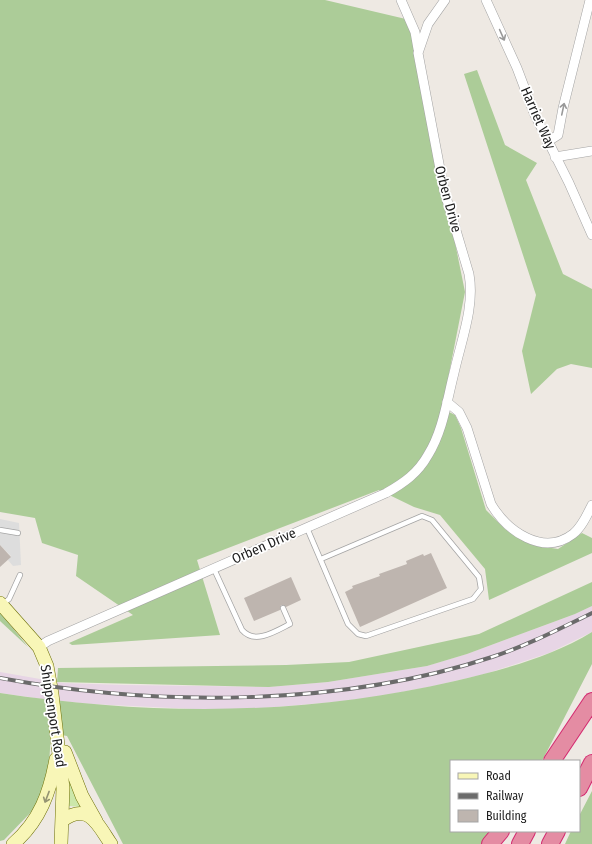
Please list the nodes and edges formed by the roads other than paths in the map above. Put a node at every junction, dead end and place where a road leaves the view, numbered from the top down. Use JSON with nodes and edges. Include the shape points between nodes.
{"nodes":[{"id":1,"x":401,"y":0,"type":"edge"},
{"id":2,"x":445,"y":0,"type":"edge"},
{"id":3,"x":486,"y":0,"type":"edge"},
{"id":4,"x":590,"y":0,"type":"edge"},
{"id":5,"x":418,"y":53,"type":"junction"},
{"id":6,"x":547,"y":142,"type":"junction"},
{"id":7,"x":592,"y":152,"type":"edge"},
{"id":8,"x":555,"y":157,"type":"junction"},
{"id":9,"x":592,"y":235,"type":"edge"},
{"id":10,"x":447,"y":402,"type":"junction"},
{"id":11,"x":592,"y":505,"type":"edge"},
{"id":12,"x":307,"y":528,"type":"junction"},
{"id":13,"x":0,"y":530,"type":"edge"},
{"id":14,"x":18,"y":533,"type":"dead end"},
{"id":15,"x":321,"y":559,"type":"junction"},
{"id":16,"x":214,"y":569,"type":"junction"},
{"id":17,"x":20,"y":575,"type":"dead end"},
{"id":18,"x":1,"y":605,"type":"edge"},
{"id":19,"x":283,"y":608,"type":"dead end"},
{"id":20,"x":39,"y":647,"type":"junction"},
{"id":21,"x":592,"y":702,"type":"edge"},
{"id":22,"x":56,"y":727,"type":"junction"},
{"id":23,"x":59,"y":745,"type":"junction"},
{"id":24,"x":553,"y":760,"type":"edge"},
{"id":25,"x":563,"y":760,"type":"edge"},
{"id":26,"x":592,"y":763,"type":"edge"},
{"id":27,"x":580,"y":786,"type":"edge"},
{"id":28,"x":63,"y":820,"type":"junction"},
{"id":29,"x":96,"y":821,"type":"junction"},
{"id":30,"x":501,"y":832,"type":"edge"},
{"id":31,"x":526,"y":832,"type":"edge"},
{"id":32,"x":556,"y":832,"type":"edge"},
{"id":33,"x":14,"y":844,"type":"edge"},
{"id":34,"x":60,"y":844,"type":"edge"},
{"id":35,"x":111,"y":844,"type":"edge"},
{"id":36,"x":490,"y":844,"type":"edge"},
{"id":37,"x":520,"y":844,"type":"edge"},
{"id":38,"x":550,"y":844,"type":"edge"}],
"edges":[{"from":1,"to":5,"type":"street","via":[[415,32]]},
{"from":2,"to":5,"type":"street","name":"Orben Drive","via":[[428,24]]},
{"from":3,"to":6,"type":"street","name":"Harriet Way","one_way":true},
{"from":6,"to":4,"type":"street","one_way":true,"via":[[558,135]]},
{"from":5,"to":10,"type":"street","name":"Orben Drive","via":[[444,190],[471,287],[468,316]]},
{"from":6,"to":8,"type":"street","name":"Harriet Way"},
{"from":7,"to":8,"type":"street"},
{"from":8,"to":9,"type":"street","name":"Harriet Way"},
{"from":10,"to":11,"type":"street","via":[[459,412],[467,428],[491,504],[497,514],[517,532],[538,542],[556,542],[574,533]]},
{"from":10,"to":12,"type":"street","name":"Orben Drive","via":[[432,449],[412,477],[386,493]]},
{"from":12,"to":15,"type":"lane"},
{"from":12,"to":16,"type":"street","name":"Orben Drive"},
{"from":13,"to":14,"type":"lane"},
{"from":15,"to":15,"type":"lane","via":[[348,624],[362,636],[473,599],[481,589],[479,577],[432,520],[422,516]]},
{"from":16,"to":19,"type":"lane","via":[[242,630],[247,634],[267,635],[290,624]]},
{"from":16,"to":20,"type":"street","name":"Orben Drive"},
{"from":17,"to":18,"type":"lane","via":[[9,599]]},
{"from":18,"to":20,"type":"main road","name":"Shippenport Road"},
{"from":20,"to":22,"type":"main road","name":"Shippenport Road","via":[[46,666]]},
{"from":21,"to":24,"type":"highway"},
{"from":21,"to":25,"type":"highway"},
{"from":22,"to":23,"type":"main road","name":"Shippenport Road"},
{"from":22,"to":29,"type":"main road","via":[[82,796]]},
{"from":23,"to":28,"type":"main road","name":"Shippenport Road"},
{"from":23,"to":33,"type":"main road","one_way":true,"via":[[43,807],[29,829]]},
{"from":26,"to":27,"type":"highway"},
{"from":28,"to":29,"type":"main road","via":[[80,813]]},
{"from":28,"to":34,"type":"main road","name":"Shippenport Road"},
{"from":29,"to":35,"type":"main road"},
{"from":30,"to":36,"type":"highway"},
{"from":31,"to":37,"type":"highway"},
{"from":32,"to":38,"type":"highway"}]}
